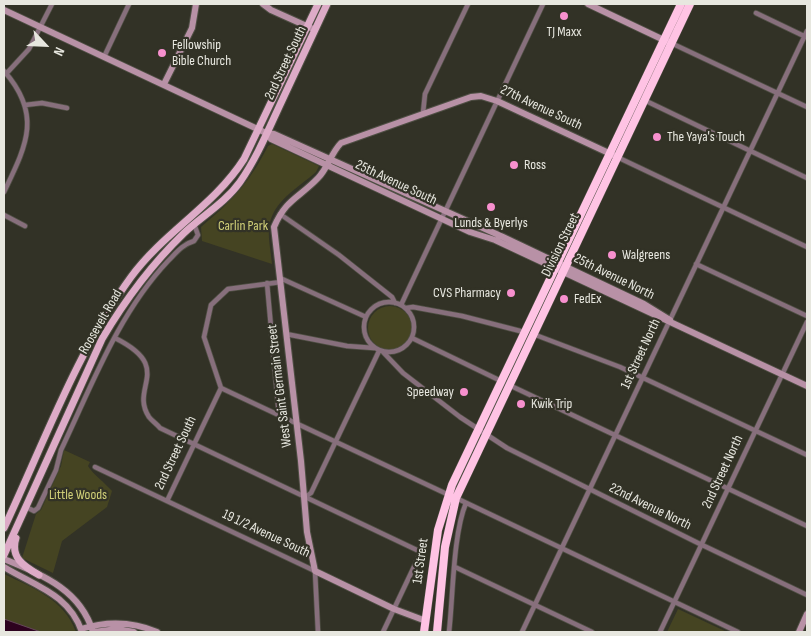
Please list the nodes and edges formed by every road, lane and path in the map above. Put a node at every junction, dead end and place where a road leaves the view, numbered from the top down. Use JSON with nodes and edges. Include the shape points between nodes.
{"nodes":[{"id":1,"x":52,"y":4,"type":"edge"},
{"id":2,"x":129,"y":4,"type":"edge"},
{"id":3,"x":196,"y":4,"type":"edge"},
{"id":4,"x":263,"y":4,"type":"edge"},
{"id":5,"x":318,"y":4,"type":"edge"},
{"id":6,"x":327,"y":4,"type":"edge"},
{"id":7,"x":468,"y":4,"type":"edge"},
{"id":8,"x":543,"y":4,"type":"edge"},
{"id":9,"x":588,"y":4,"type":"edge"},
{"id":10,"x":681,"y":4,"type":"edge"},
{"id":11,"x":690,"y":4,"type":"edge"},
{"id":12,"x":4,"y":10,"type":"edge"},
{"id":13,"x":756,"y":13,"type":"dead end"},
{"id":14,"x":308,"y":26,"type":"junction"},
{"id":15,"x":40,"y":27,"type":"junction"},
{"id":16,"x":315,"y":30,"type":"junction"},
{"id":17,"x":807,"y":31,"type":"edge"},
{"id":18,"x":806,"y":37,"type":"edge"},
{"id":19,"x":668,"y":41,"type":"junction"},
{"id":20,"x":104,"y":57,"type":"junction"},
{"id":21,"x":5,"y":73,"type":"edge"},
{"id":22,"x":164,"y":84,"type":"junction"},
{"id":23,"x":778,"y":93,"type":"junction"},
{"id":24,"x":644,"y":100,"type":"junction"},
{"id":25,"x":497,"y":101,"type":"junction"},
{"id":26,"x":25,"y":105,"type":"junction"},
{"id":27,"x":807,"y":107,"type":"edge"},
{"id":28,"x":67,"y":108,"type":"dead end"},
{"id":29,"x":423,"y":113,"type":"junction"},
{"id":30,"x":258,"y":130,"type":"junction"},
{"id":31,"x":266,"y":133,"type":"junction"},
{"id":32,"x":750,"y":151,"type":"junction"},
{"id":33,"x":613,"y":155,"type":"junction"},
{"id":34,"x":329,"y":161,"type":"junction"},
{"id":35,"x":807,"y":178,"type":"edge"},
{"id":36,"x":4,"y":192,"type":"edge"},
{"id":37,"x":724,"y":207,"type":"junction"},
{"id":38,"x":280,"y":214,"type":"junction"},
{"id":39,"x":4,"y":215,"type":"edge"},
{"id":40,"x":443,"y":215,"type":"junction"},
{"id":41,"x":194,"y":224,"type":"junction"},
{"id":42,"x":25,"y":226,"type":"dead end"},
{"id":43,"x":807,"y":247,"type":"edge"},
{"id":44,"x":519,"y":248,"type":"joint"},
{"id":45,"x":696,"y":264,"type":"junction"},
{"id":46,"x":559,"y":268,"type":"junction"},
{"id":47,"x":280,"y":280,"type":"junction"},
{"id":48,"x":268,"y":283,"type":"junction"},
{"id":49,"x":395,"y":303,"type":"junction"},
{"id":50,"x":401,"y":305,"type":"junction"},
{"id":51,"x":406,"y":308,"type":"junction"},
{"id":52,"x":807,"y":316,"type":"edge"},
{"id":53,"x":366,"y":317,"type":"junction"},
{"id":54,"x":670,"y":320,"type":"junction"},
{"id":55,"x":807,"y":322,"type":"edge"},
{"id":56,"x":524,"y":332,"type":"junction"},
{"id":57,"x":286,"y":334,"type":"junction"},
{"id":58,"x":533,"y":334,"type":"junction"},
{"id":59,"x":114,"y":338,"type":"junction"},
{"id":60,"x":412,"y":338,"type":"junction"},
{"id":61,"x":379,"y":350,"type":"junction"},
{"id":62,"x":782,"y":374,"type":"junction"},
{"id":63,"x":642,"y":378,"type":"junction"},
{"id":64,"x":505,"y":383,"type":"junction"},
{"id":65,"x":807,"y":386,"type":"edge"},
{"id":66,"x":220,"y":388,"type":"junction"},
{"id":67,"x":279,"y":416,"type":"junction"},
{"id":68,"x":295,"y":423,"type":"junction"},
{"id":69,"x":478,"y":430,"type":"junction"},
{"id":70,"x":755,"y":431,"type":"junction"},
{"id":71,"x":485,"y":435,"type":"junction"},
{"id":72,"x":615,"y":435,"type":"junction"},
{"id":73,"x":336,"y":441,"type":"junction"},
{"id":74,"x":193,"y":444,"type":"junction"},
{"id":75,"x":807,"y":456,"type":"edge"},
{"id":76,"x":95,"y":467,"type":"dead end"},
{"id":77,"x":728,"y":488,"type":"junction"},
{"id":78,"x":589,"y":490,"type":"junction"},
{"id":79,"x":305,"y":497,"type":"junction"},
{"id":80,"x":452,"y":497,"type":"junction"},
{"id":81,"x":167,"y":501,"type":"junction"},
{"id":82,"x":466,"y":503,"type":"junction"},
{"id":83,"x":26,"y":507,"type":"junction"},
{"id":84,"x":22,"y":516,"type":"junction"},
{"id":85,"x":807,"y":526,"type":"edge"},
{"id":86,"x":4,"y":528,"type":"edge"},
{"id":87,"x":702,"y":545,"type":"junction"},
{"id":88,"x":562,"y":548,"type":"junction"},
{"id":89,"x":4,"y":555,"type":"edge"},
{"id":90,"x":4,"y":559,"type":"edge"},
{"id":91,"x":4,"y":567,"type":"edge"},
{"id":92,"x":455,"y":567,"type":"junction"},
{"id":93,"x":315,"y":571,"type":"junction"},
{"id":94,"x":39,"y":575,"type":"junction"},
{"id":95,"x":807,"y":595,"type":"edge"},
{"id":96,"x":674,"y":602,"type":"junction"},
{"id":97,"x":535,"y":605,"type":"junction"},
{"id":98,"x":394,"y":609,"type":"junction"},
{"id":99,"x":807,"y":614,"type":"edge"},
{"id":100,"x":426,"y":621,"type":"junction"},
{"id":101,"x":81,"y":630,"type":"edge"},
{"id":102,"x":92,"y":630,"type":"edge"},
{"id":103,"x":107,"y":631,"type":"edge"},
{"id":104,"x":437,"y":631,"type":"edge"},
{"id":105,"x":134,"y":632,"type":"edge"},
{"id":106,"x":157,"y":632,"type":"edge"},
{"id":107,"x":318,"y":632,"type":"edge"},
{"id":108,"x":383,"y":632,"type":"edge"},
{"id":109,"x":424,"y":632,"type":"edge"},
{"id":110,"x":449,"y":632,"type":"edge"},
{"id":111,"x":522,"y":632,"type":"edge"},
{"id":112,"x":592,"y":632,"type":"edge"},
{"id":113,"x":660,"y":632,"type":"edge"},
{"id":114,"x":738,"y":632,"type":"edge"},
{"id":115,"x":798,"y":632,"type":"edge"}],
"edges":[{"from":1,"to":15,"type":"street"},
{"from":2,"to":20,"type":"street"},
{"from":3,"to":22,"type":"street","via":[[192,28]]},
{"from":4,"to":14,"type":"street"},
{"from":5,"to":14,"type":"main road","name":"2nd Street South"},
{"from":6,"to":16,"type":"main road","name":"2nd Street South"},
{"from":7,"to":29,"type":"street","via":[[425,94]]},
{"from":8,"to":25,"type":"street"},
{"from":9,"to":19,"type":"street"},
{"from":10,"to":19,"type":"highway","name":"Division Street"},
{"from":11,"to":19,"type":"highway","name":"Division Street"},
{"from":12,"to":15,"type":"street","name":"25th Avenue South"},
{"from":13,"to":18,"type":"street"},
{"from":14,"to":16,"type":"street"},
{"from":14,"to":30,"type":"main road","name":"2nd Street South"},
{"from":15,"to":20,"type":"street","name":"25th Avenue South"},
{"from":15,"to":21,"type":"street","via":[[29,49]]},
{"from":16,"to":31,"type":"main road","name":"2nd Street South"},
{"from":17,"to":18,"type":"street","name":"1st Street North"},
{"from":18,"to":23,"type":"street","name":"1st Street North"},
{"from":19,"to":23,"type":"street"},
{"from":19,"to":24,"type":"highway","name":"Division Street"},
{"from":19,"to":33,"type":"highway","name":"Division Street"},
{"from":20,"to":22,"type":"street","name":"25th Avenue South"},
{"from":21,"to":26,"type":"street"},
{"from":22,"to":30,"type":"street","name":"25th Avenue South"},
{"from":23,"to":27,"type":"street"},
{"from":23,"to":32,"type":"street","name":"1st Street North"},
{"from":24,"to":32,"type":"street"},
{"from":24,"to":33,"type":"highway","name":"Division Street"},
{"from":25,"to":29,"type":"street","name":"27th Avenue South","via":[[476,96]]},
{"from":25,"to":33,"type":"street","name":"27th Avenue South"},
{"from":25,"to":40,"type":"street"},
{"from":26,"to":28,"type":"street","via":[[42,103]]},
{"from":26,"to":36,"type":"street","via":[[26,143]]},
{"from":29,"to":34,"type":"street","via":[[342,143]]},
{"from":30,"to":31,"type":"street","name":"25th Avenue South"},
{"from":30,"to":86,"type":"main road","name":"Roosevelt Road","via":[[234,176],[218,195],[154,249],[112,304],[94,335]]},
{"from":31,"to":34,"type":"street","name":"25th Avenue South","via":[[271,139]]},
{"from":31,"to":41,"type":"main road","name":"Roosevelt Road","via":[[239,183]]},
{"from":32,"to":35,"type":"street"},
{"from":32,"to":37,"type":"street","name":"1st Street North"},
{"from":33,"to":37,"type":"street"},
{"from":33,"to":46,"type":"highway","name":"Division Street"},
{"from":34,"to":38,"type":"street","name":"West Saint Germain Street","via":[[319,178],[289,201]]},
{"from":34,"to":40,"type":"street","name":"25th Avenue South"},
{"from":37,"to":43,"type":"street"},
{"from":37,"to":45,"type":"street","name":"1st Street North"},
{"from":38,"to":47,"type":"street","name":"West Saint Germain Street","via":[[274,227]]},
{"from":38,"to":49,"type":"street","via":[[339,254],[392,297]]},
{"from":39,"to":42,"type":"street"},
{"from":40,"to":44,"type":"street","name":"25th Avenue South"},
{"from":40,"to":50,"type":"street"},
{"from":41,"to":59,"type":"street","via":[[198,235],[194,241],[186,243],[156,274]]},
{"from":41,"to":83,"type":"main road","name":"Roosevelt Road","via":[[138,282],[102,339]]},
{"from":44,"to":46,"type":"street","name":"25th Avenue North"},
{"from":45,"to":52,"type":"street"},
{"from":45,"to":54,"type":"street","name":"1st Street North"},
{"from":46,"to":54,"type":"street","name":"25th Avenue North","via":[[649,307]]},
{"from":46,"to":56,"type":"highway","name":"Division Street"},
{"from":46,"to":58,"type":"highway","name":"Division Street"},
{"from":47,"to":48,"type":"street"},
{"from":47,"to":53,"type":"street"},
{"from":47,"to":57,"type":"street","name":"West Saint Germain Street"},
{"from":48,"to":66,"type":"street","via":[[228,289],[211,305],[204,337]]},
{"from":48,"to":67,"type":"street","name":"West Saint Germain Street"},
{"from":49,"to":50,"type":"street"},
{"from":49,"to":53,"type":"street","via":[[378,304]]},
{"from":50,"to":51,"type":"street"},
{"from":51,"to":56,"type":"street","via":[[413,306]]},
{"from":51,"to":60,"type":"street","via":[[414,322]]},
{"from":53,"to":61,"type":"street","via":[[364,334]]},
{"from":54,"to":62,"type":"street","name":"25th Avenue North"},
{"from":54,"to":63,"type":"street","name":"1st Street North"},
{"from":55,"to":62,"type":"street","name":"2nd Street North"},
{"from":56,"to":64,"type":"highway","name":"Division Street"},
{"from":57,"to":61,"type":"street"},
{"from":57,"to":68,"type":"street","name":"West Saint Germain Street"},
{"from":58,"to":63,"type":"street","via":[[576,348]]},
{"from":58,"to":64,"type":"highway","name":"Division Street"},
{"from":59,"to":74,"type":"street","via":[[134,348],[146,362],[144,399],[148,416],[160,428]]},
{"from":59,"to":83,"type":"street","via":[[61,450],[56,470],[38,508],[34,511]]},
{"from":60,"to":61,"type":"street","via":[[400,350]]},
{"from":60,"to":64,"type":"street"},
{"from":61,"to":69,"type":"street","name":"22nd Avenue North","via":[[403,373]]},
{"from":61,"to":73,"type":"street"},
{"from":62,"to":65,"type":"street","name":"25th Avenue North"},
{"from":62,"to":70,"type":"street","name":"2nd Street North"},
{"from":63,"to":70,"type":"street"},
{"from":63,"to":72,"type":"street","name":"1st Street North"},
{"from":64,"to":69,"type":"highway","name":"Division Street"},
{"from":64,"to":71,"type":"highway","name":"Division Street"},
{"from":64,"to":72,"type":"street"},
{"from":66,"to":67,"type":"street"},
{"from":66,"to":74,"type":"street","name":"2nd Street South"},
{"from":67,"to":68,"type":"street"},
{"from":68,"to":73,"type":"street"},
{"from":68,"to":79,"type":"street","name":"West Saint Germain Street"},
{"from":69,"to":71,"type":"street","name":"22nd Avenue North"},
{"from":69,"to":80,"type":"highway","name":"Division Street"},
{"from":70,"to":75,"type":"street"},
{"from":70,"to":77,"type":"street","name":"2nd Street North"},
{"from":71,"to":78,"type":"street","name":"22nd Avenue North"},
{"from":71,"to":80,"type":"highway","name":"Division Street"},
{"from":72,"to":77,"type":"street"},
{"from":72,"to":78,"type":"street","name":"1st Street North"},
{"from":73,"to":79,"type":"street","via":[[311,493]]},
{"from":73,"to":80,"type":"street"},
{"from":74,"to":79,"type":"street"},
{"from":74,"to":81,"type":"street","name":"2nd Street South"},
{"from":76,"to":81,"type":"street","name":"19 1/2 Avenue South"},
{"from":77,"to":85,"type":"street"},
{"from":77,"to":87,"type":"street","name":"2nd Street North"},
{"from":78,"to":87,"type":"street","name":"22nd Avenue North"},
{"from":78,"to":88,"type":"street","name":"1st Street North"},
{"from":79,"to":93,"type":"street","name":"West Saint Germain Street","via":[[307,532]]},
{"from":79,"to":98,"type":"street","via":[[421,552]]},
{"from":80,"to":82,"type":"street"},
{"from":80,"to":100,"type":"highway","name":"1st Street","via":[[435,544]]},
{"from":80,"to":104,"type":"highway","name":"1st Street"},
{"from":81,"to":93,"type":"street","name":"19 1/2 Avenue South"},
{"from":82,"to":88,"type":"street"},
{"from":82,"to":92,"type":"street"},
{"from":83,"to":84,"type":"main road","name":"Roosevelt Road"},
{"from":84,"to":89,"type":"main road","name":"Roosevelt Road"},
{"from":84,"to":94,"type":"main road","via":[[14,551],[23,564]]},
{"from":87,"to":95,"type":"street","name":"22nd Avenue North"},
{"from":87,"to":96,"type":"street","name":"2nd Street North"},
{"from":88,"to":96,"type":"street"},
{"from":88,"to":97,"type":"street","name":"1st Street North"},
{"from":90,"to":94,"type":"street"},
{"from":91,"to":101,"type":"street","via":[[59,597]]},
{"from":92,"to":97,"type":"street"},
{"from":92,"to":110,"type":"street"},
{"from":93,"to":98,"type":"street","name":"19 1/2 Avenue South"},
{"from":93,"to":107,"type":"street","name":"West Saint Germain Street"},
{"from":94,"to":102,"type":"street","via":[[60,585],[71,595],[82,608]]},
{"from":96,"to":113,"type":"street","name":"2nd Street North"},
{"from":96,"to":114,"type":"street"},
{"from":97,"to":111,"type":"street","name":"1st Street North"},
{"from":97,"to":112,"type":"street"},
{"from":98,"to":100,"type":"street","name":"19 1/2 Avenue South"},
{"from":98,"to":108,"type":"street"},
{"from":99,"to":115,"type":"street"},
{"from":100,"to":109,"type":"highway","name":"1st Street"},
{"from":101,"to":102,"type":"street"},
{"from":102,"to":103,"type":"street"},
{"from":102,"to":106,"type":"street","via":[[125,623]]},
{"from":103,"to":105,"type":"street"},
{"from":104,"to":110,"type":"street"}]}
